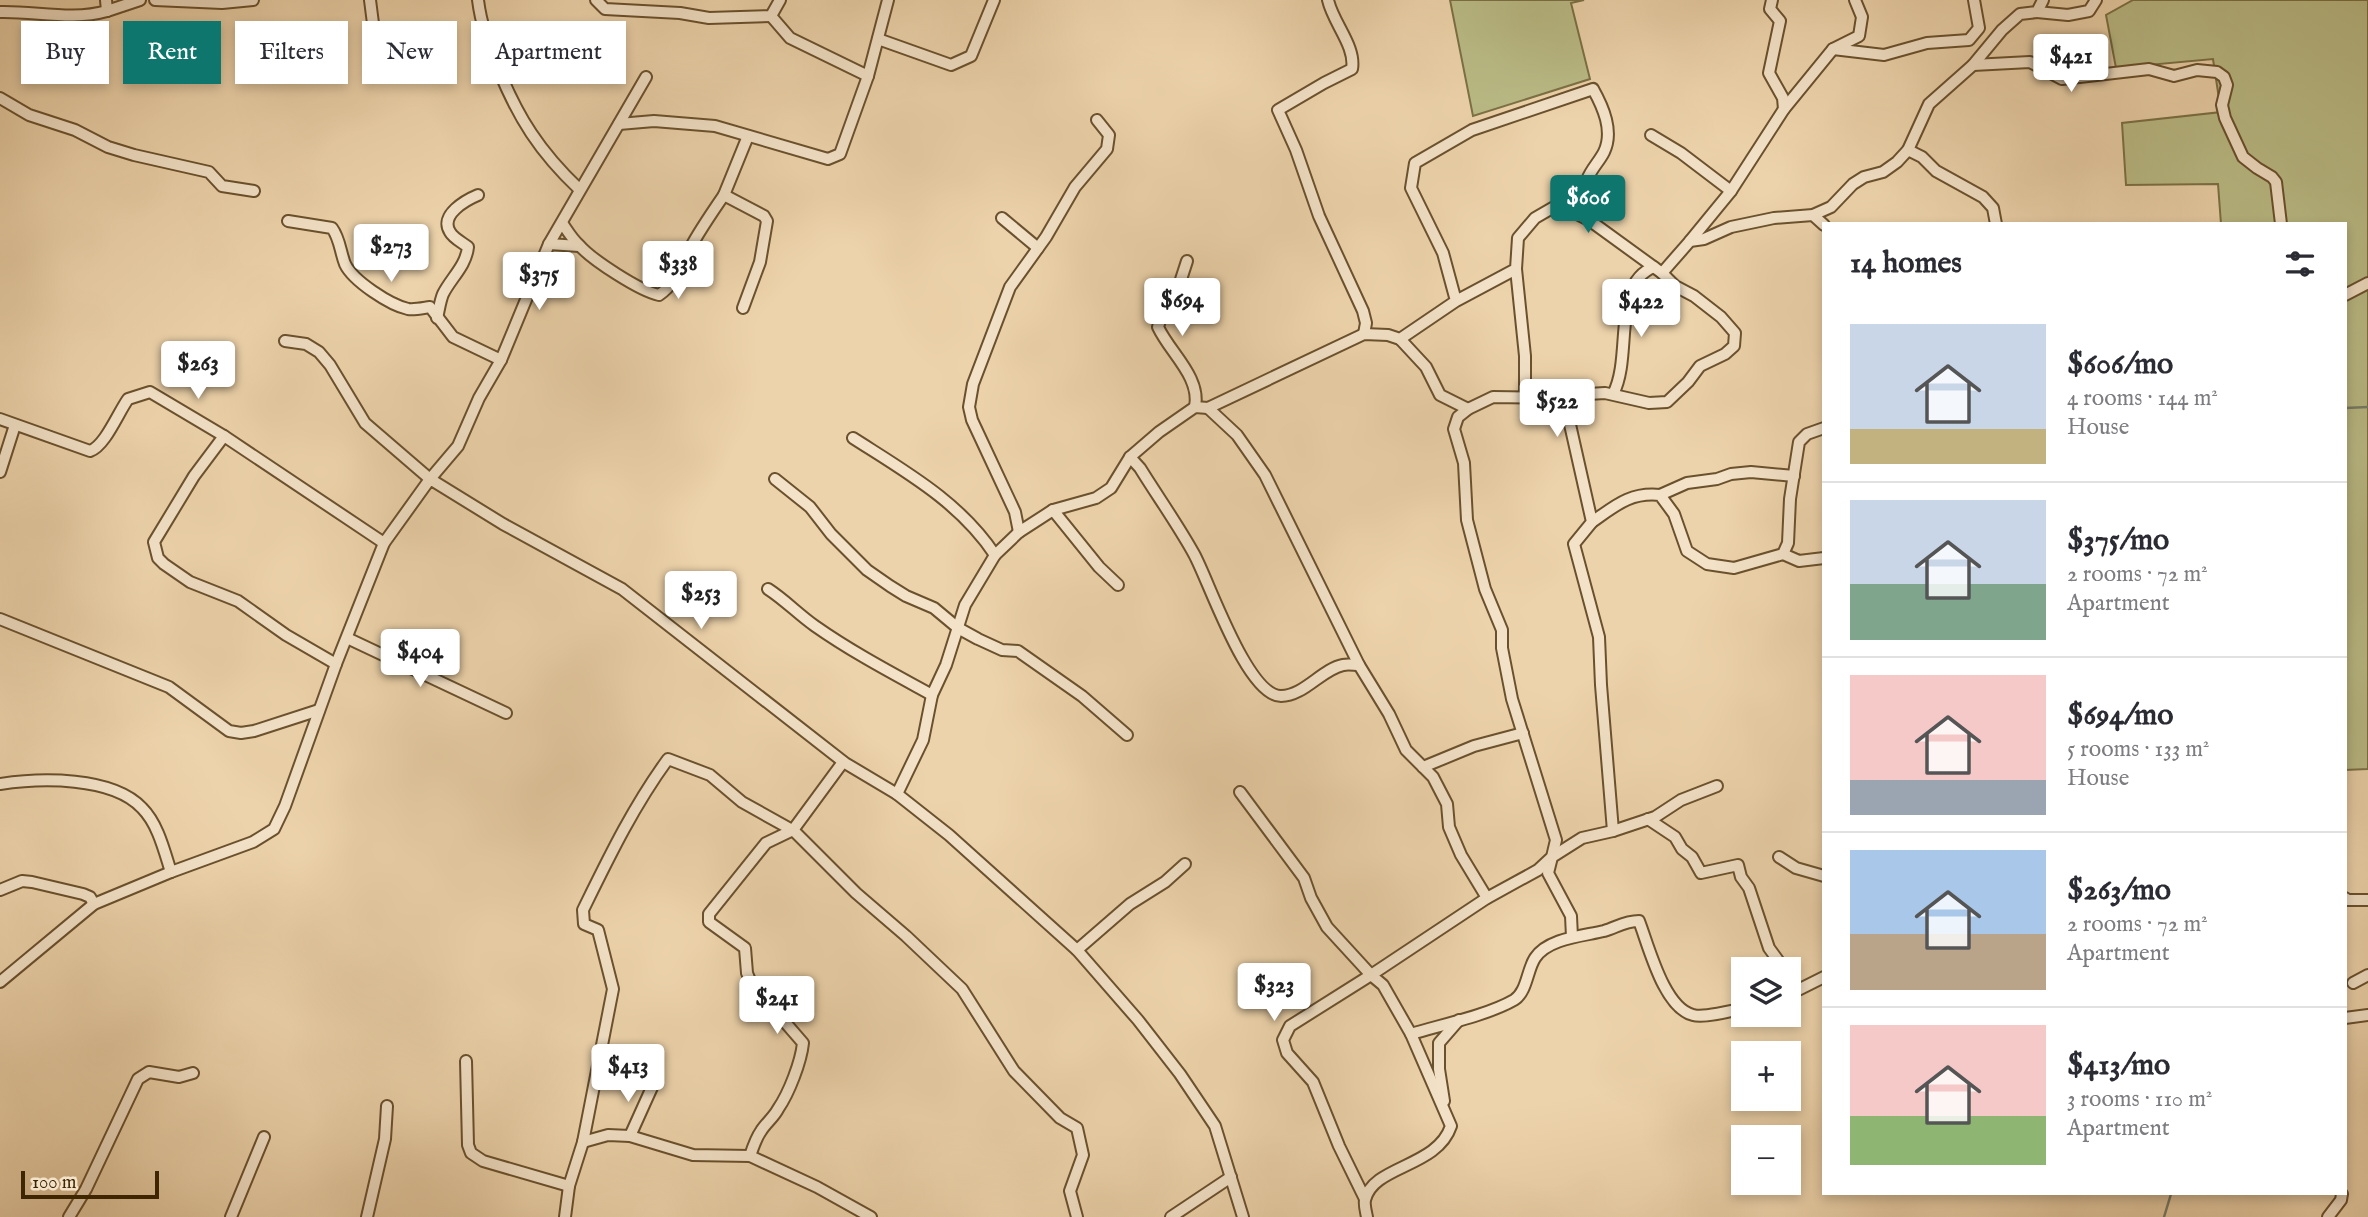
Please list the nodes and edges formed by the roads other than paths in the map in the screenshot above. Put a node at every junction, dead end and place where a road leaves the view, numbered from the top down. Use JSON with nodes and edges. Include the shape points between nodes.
{"nodes":[{"id":1,"x":140,"y":0,"type":"edge"},
{"id":2,"x":155,"y":0,"type":"edge"},
{"id":3,"x":253,"y":0,"type":"edge"},
{"id":4,"x":370,"y":0,"type":"edge"},
{"id":5,"x":478,"y":0,"type":"edge"},
{"id":6,"x":596,"y":0,"type":"edge"},
{"id":7,"x":780,"y":0,"type":"edge"},
{"id":8,"x":888,"y":0,"type":"edge"},
{"id":9,"x":994,"y":0,"type":"edge"},
{"id":10,"x":1328,"y":0,"type":"edge"},
{"id":11,"x":1772,"y":0,"type":"edge"},
{"id":12,"x":1854,"y":0,"type":"edge"},
{"id":13,"x":1974,"y":0,"type":"edge"},
{"id":14,"x":2043,"y":0,"type":"edge"},
{"id":15,"x":2096,"y":0,"type":"edge"},
{"id":16,"x":106,"y":5,"type":"edge"},
{"id":17,"x":0,"y":12,"type":"edge"},
{"id":18,"x":2037,"y":12,"type":"junction"},
{"id":19,"x":771,"y":16,"type":"junction"},
{"id":20,"x":373,"y":21,"type":"edge"},
{"id":21,"x":877,"y":39,"type":"junction"},
{"id":22,"x":1833,"y":49,"type":"junction"},
{"id":23,"x":1973,"y":65,"type":"junction"},
{"id":24,"x":868,"y":76,"type":"junction"},
{"id":25,"x":646,"y":77,"type":"dead end"},
{"id":26,"x":0,"y":98,"type":"edge"},
{"id":27,"x":1784,"y":109,"type":"junction"},
{"id":28,"x":1097,"y":120,"type":"dead end"},
{"id":29,"x":619,"y":124,"type":"junction"},
{"id":30,"x":1651,"y":135,"type":"dead end"},
{"id":31,"x":748,"y":136,"type":"junction"},
{"id":32,"x":1908,"y":150,"type":"junction"},
{"id":33,"x":579,"y":189,"type":"junction"},
{"id":34,"x":254,"y":191,"type":"dead end"},
{"id":35,"x":1731,"y":191,"type":"junction"},
{"id":36,"x":478,"y":195,"type":"dead end"},
{"id":37,"x":724,"y":195,"type":"junction"},
{"id":38,"x":1813,"y":215,"type":"junction"},
{"id":39,"x":1002,"y":218,"type":"dead end"},
{"id":40,"x":1588,"y":220,"type":"junction"},
{"id":41,"x":288,"y":221,"type":"dead end"},
{"id":42,"x":1996,"y":222,"type":"edge"},
{"id":43,"x":2281,"y":222,"type":"edge"},
{"id":44,"x":562,"y":223,"type":"junction"},
{"id":45,"x":1822,"y":223,"type":"edge"},
{"id":46,"x":1690,"y":241,"type":"junction"},
{"id":47,"x":549,"y":244,"type":"junction"},
{"id":48,"x":579,"y":246,"type":"junction"},
{"id":49,"x":1038,"y":248,"type":"junction"},
{"id":50,"x":1187,"y":261,"type":"dead end"},
{"id":51,"x":1516,"y":269,"type":"junction"},
{"id":52,"x":1658,"y":270,"type":"junction"},
{"id":53,"x":2368,"y":283,"type":"edge"},
{"id":54,"x":2347,"y":294,"type":"edge"},
{"id":55,"x":1456,"y":300,"type":"junction"},
{"id":56,"x":743,"y":308,"type":"dead end"},
{"id":57,"x":437,"y":318,"type":"junction"},
{"id":58,"x":1364,"y":334,"type":"junction"},
{"id":59,"x":1400,"y":339,"type":"junction"},
{"id":60,"x":285,"y":341,"type":"dead end"},
{"id":61,"x":501,"y":360,"type":"junction"},
{"id":62,"x":1613,"y":394,"type":"junction"},
{"id":63,"x":1525,"y":397,"type":"junction"},
{"id":64,"x":1575,"y":402,"type":"junction"},
{"id":65,"x":1195,"y":407,"type":"junction"},
{"id":66,"x":1208,"y":408,"type":"junction"},
{"id":67,"x":1468,"y":409,"type":"junction"},
{"id":68,"x":0,"y":419,"type":"edge"},
{"id":69,"x":15,"y":425,"type":"junction"},
{"id":70,"x":1822,"y":429,"type":"edge"},
{"id":71,"x":224,"y":436,"type":"junction"},
{"id":72,"x":853,"y":438,"type":"dead end"},
{"id":73,"x":1130,"y":457,"type":"junction"},
{"id":74,"x":0,"y":472,"type":"edge"},
{"id":75,"x":1794,"y":476,"type":"junction"},
{"id":76,"x":430,"y":479,"type":"junction"},
{"id":77,"x":775,"y":479,"type":"dead end"},
{"id":78,"x":1660,"y":495,"type":"junction"},
{"id":79,"x":1053,"y":510,"type":"junction"},
{"id":80,"x":1592,"y":522,"type":"junction"},
{"id":81,"x":1018,"y":531,"type":"junction"},
{"id":82,"x":384,"y":543,"type":"junction"},
{"id":83,"x":1783,"y":554,"type":"junction"},
{"id":84,"x":995,"y":555,"type":"junction"},
{"id":85,"x":1822,"y":558,"type":"edge"},
{"id":86,"x":1118,"y":585,"type":"dead end"},
{"id":87,"x":768,"y":589,"type":"dead end"},
{"id":88,"x":0,"y":619,"type":"edge"},
{"id":89,"x":958,"y":628,"type":"junction"},
{"id":90,"x":347,"y":638,"type":"junction"},
{"id":91,"x":336,"y":664,"type":"junction"},
{"id":92,"x":1359,"y":665,"type":"junction"},
{"id":93,"x":932,"y":695,"type":"junction"},
{"id":94,"x":319,"y":710,"type":"junction"},
{"id":95,"x":506,"y":713,"type":"dead end"},
{"id":96,"x":1523,"y":733,"type":"junction"},
{"id":97,"x":1127,"y":735,"type":"dead end"},
{"id":98,"x":843,"y":762,"type":"junction"},
{"id":99,"x":1423,"y":767,"type":"junction"},
{"id":100,"x":0,"y":784,"type":"edge"},
{"id":101,"x":1717,"y":786,"type":"dead end"},
{"id":102,"x":1240,"y":792,"type":"dead end"},
{"id":103,"x":897,"y":794,"type":"junction"},
{"id":104,"x":1648,"y":819,"type":"junction"},
{"id":105,"x":792,"y":831,"type":"junction"},
{"id":106,"x":1613,"y":831,"type":"junction"},
{"id":107,"x":1552,"y":857,"type":"junction"},
{"id":108,"x":1779,"y":857,"type":"dead end"},
{"id":109,"x":1185,"y":864,"type":"dead end"},
{"id":110,"x":172,"y":872,"type":"junction"},
{"id":111,"x":1822,"y":875,"type":"edge"},
{"id":112,"x":0,"y":890,"type":"edge"},
{"id":113,"x":1487,"y":898,"type":"junction"},
{"id":114,"x":2347,"y":899,"type":"edge"},
{"id":115,"x":2368,"y":900,"type":"edge"},
{"id":116,"x":94,"y":904,"type":"junction"},
{"id":117,"x":1572,"y":937,"type":"junction"},
{"id":118,"x":1077,"y":950,"type":"junction"},
{"id":119,"x":1776,"y":957,"type":"edge"},
{"id":120,"x":1371,"y":975,"type":"junction"},
{"id":121,"x":2368,"y":975,"type":"edge"},
{"id":122,"x":1822,"y":978,"type":"edge"},
{"id":123,"x":0,"y":982,"type":"edge"},
{"id":124,"x":2353,"y":983,"type":"dead end"},
{"id":125,"x":1801,"y":988,"type":"edge"},
{"id":126,"x":1731,"y":1010,"type":"edge"},
{"id":127,"x":2368,"y":1014,"type":"edge"},
{"id":128,"x":2347,"y":1018,"type":"edge"},
{"id":129,"x":1459,"y":1020,"type":"junction"},
{"id":130,"x":1412,"y":1034,"type":"junction"},
{"id":131,"x":466,"y":1061,"type":"dead end"},
{"id":132,"x":193,"y":1073,"type":"dead end"},
{"id":133,"x":653,"y":1085,"type":"dead end"},
{"id":134,"x":387,"y":1106,"type":"dead end"},
{"id":135,"x":1445,"y":1111,"type":"junction"},
{"id":136,"x":630,"y":1136,"type":"junction"},
{"id":137,"x":264,"y":1137,"type":"dead end"},
{"id":138,"x":583,"y":1142,"type":"junction"},
{"id":139,"x":750,"y":1156,"type":"junction"},
{"id":140,"x":1231,"y":1177,"type":"junction"},
{"id":141,"x":569,"y":1186,"type":"junction"},
{"id":142,"x":2342,"y":1195,"type":"edge"},
{"id":143,"x":1365,"y":1199,"type":"junction"},
{"id":144,"x":69,"y":1217,"type":"edge"},
{"id":145,"x":231,"y":1217,"type":"edge"},
{"id":146,"x":367,"y":1217,"type":"edge"},
{"id":147,"x":565,"y":1217,"type":"edge"},
{"id":148,"x":871,"y":1217,"type":"edge"},
{"id":149,"x":1077,"y":1217,"type":"edge"},
{"id":150,"x":1171,"y":1217,"type":"edge"},
{"id":151,"x":1243,"y":1217,"type":"edge"},
{"id":152,"x":1367,"y":1217,"type":"edge"},
{"id":153,"x":2328,"y":1217,"type":"edge"}],
"edges":[{"from":1,"to":16,"type":"street"},
{"from":2,"to":3,"type":"street"},
{"from":4,"to":20,"type":"street"},
{"from":5,"to":33,"type":"street","via":[[481,24],[512,103],[543,152]]},
{"from":6,"to":19,"type":"street","via":[[605,9],[709,18]]},
{"from":7,"to":19,"type":"street"},
{"from":8,"to":21,"type":"street"},
{"from":9,"to":21,"type":"street","via":[[971,56],[951,65]]},
{"from":10,"to":58,"type":"street","via":[[1353,60],[1352,69],[1278,110],[1319,216],[1363,311]]},
{"from":11,"to":27,"type":"street","via":[[1770,9],[1780,21],[1769,72]]},
{"from":12,"to":22,"type":"street","via":[[1862,17],[1859,36]]},
{"from":13,"to":22,"type":"street","via":[[1979,28],[1969,40],[1927,43],[1884,55]]},
{"from":14,"to":18,"type":"street"},
{"from":15,"to":18,"type":"street","via":[[2089,11],[2068,15]]},
{"from":16,"to":17,"type":"street","via":[[95,15],[77,17]]},
{"from":18,"to":23,"type":"street","via":[[2020,14]]},
{"from":19,"to":24,"type":"street","via":[[790,38]]},
{"from":21,"to":24,"type":"street"},
{"from":22,"to":27,"type":"street"},
{"from":23,"to":32,"type":"street","via":[[1929,104]]},
{"from":23,"to":43,"type":"street","via":[[2030,62],[2063,79],[2150,69],[2174,76],[2197,70],[2217,72],[2227,85],[2222,106],[2225,118],[2243,157],[2277,182]]},
{"from":24,"to":31,"type":"street","via":[[835,158]]},
{"from":25,"to":29,"type":"street"},
{"from":26,"to":34,"type":"street","via":[[108,147],[209,172],[222,186]]},
{"from":27,"to":35,"type":"street"},
{"from":28,"to":49,"type":"street","via":[[1109,135],[1107,149],[1075,187]]},
{"from":29,"to":31,"type":"street","via":[[654,121],[715,126]]},
{"from":29,"to":33,"type":"street"},
{"from":30,"to":35,"type":"street"},
{"from":31,"to":37,"type":"street"},
{"from":32,"to":38,"type":"street","via":[[1883,172],[1864,177],[1831,206]]},
{"from":32,"to":42,"type":"street","via":[[1983,197],[1993,208]]},
{"from":33,"to":44,"type":"street"},
{"from":35,"to":46,"type":"street"},
{"from":36,"to":57,"type":"street","via":[[452,212],[450,233],[468,252],[444,293]]},
{"from":37,"to":48,"type":"street","via":[[679,273],[659,295],[634,285]]},
{"from":37,"to":56,"type":"street","via":[[767,221],[760,262]]},
{"from":38,"to":45,"type":"street"},
{"from":38,"to":46,"type":"street","via":[[1731,227]]},
{"from":39,"to":49,"type":"street"},
{"from":40,"to":51,"type":"street","via":[[1554,207],[1535,218],[1518,238]]},
{"from":40,"to":52,"type":"street"},
{"from":40,"to":55,"type":"street","via":[[1594,200],[1587,180],[1605,151],[1608,129],[1606,112],[1593,89],[1472,130],[1415,163],[1411,188],[1443,253]]},
{"from":41,"to":57,"type":"street","via":[[332,228],[346,266],[360,281],[384,299],[409,309],[430,307]]},
{"from":44,"to":47,"type":"street"},
{"from":44,"to":48,"type":"street"},
{"from":46,"to":52,"type":"street"},
{"from":47,"to":48,"type":"street"},
{"from":47,"to":61,"type":"street"},
{"from":49,"to":81,"type":"street","via":[[1010,287],[973,384],[969,407],[1015,512]]},
{"from":50,"to":65,"type":"street","via":[[1175,298],[1158,327],[1193,382]]},
{"from":51,"to":55,"type":"street"},
{"from":51,"to":63,"type":"street"},
{"from":52,"to":62,"type":"street","via":[[1644,271],[1630,290],[1622,372]]},
{"from":52,"to":62,"type":"street","via":[[1721,317],[1734,333],[1734,346],[1700,366],[1667,402],[1649,404]]},
{"from":53,"to":54,"type":"street"},
{"from":55,"to":59,"type":"street"},
{"from":57,"to":61,"type":"street","via":[[453,337]]},
{"from":58,"to":59,"type":"street"},
{"from":58,"to":66,"type":"street"},
{"from":59,"to":67,"type":"street","via":[[1426,367],[1440,395]]},
{"from":60,"to":76,"type":"street","via":[[306,344],[319,352],[365,423]]},
{"from":61,"to":76,"type":"street","via":[[458,446]]},
{"from":62,"to":64,"type":"street","via":[[1588,394]]},
{"from":63,"to":64,"type":"street"},
{"from":63,"to":67,"type":"street","via":[[1493,397]]},
{"from":64,"to":80,"type":"street","via":[[1569,420]]},
{"from":65,"to":66,"type":"street"},
{"from":65,"to":73,"type":"street"},
{"from":66,"to":92,"type":"street","via":[[1237,435],[1265,475]]},
{"from":67,"to":96,"type":"street","via":[[1458,417],[1454,429],[1464,463],[1467,520],[1485,589],[1502,630],[1512,699]]},
{"from":68,"to":69,"type":"street"},
{"from":69,"to":71,"type":"street","via":[[90,451],[97,449],[128,399],[150,392]]},
{"from":69,"to":74,"type":"street"},
{"from":70,"to":75,"type":"street","via":[[1807,433],[1800,442]]},
{"from":71,"to":82,"type":"street"},
{"from":71,"to":91,"type":"street","via":[[154,542],[158,558],[190,582],[238,601]]},
{"from":72,"to":84,"type":"street","via":[[949,502]]},
{"from":73,"to":79,"type":"street","via":[[1111,488],[1096,498]]},
{"from":73,"to":92,"type":"street","via":[[1194,554],[1237,650],[1269,692],[1280,696],[1292,693],[1341,665]]},
{"from":75,"to":78,"type":"street","via":[[1731,474],[1687,483]]},
{"from":75,"to":83,"type":"street","via":[[1788,544]]},
{"from":76,"to":82,"type":"street"},
{"from":76,"to":98,"type":"street","via":[[622,589]]},
{"from":77,"to":89,"type":"street","via":[[810,507],[867,570],[934,608]]},
{"from":78,"to":80,"type":"street","via":[[1643,494],[1621,502]]},
{"from":78,"to":83,"type":"street","via":[[1674,514],[1687,551],[1707,564],[1734,568]]},
{"from":79,"to":81,"type":"street"},
{"from":79,"to":86,"type":"street"},
{"from":80,"to":106,"type":"street","via":[[1574,544],[1599,637]]},
{"from":81,"to":84,"type":"street"},
{"from":82,"to":90,"type":"street"},
{"from":83,"to":85,"type":"street","via":[[1799,561]]},
{"from":84,"to":89,"type":"street","via":[[965,604]]},
{"from":87,"to":93,"type":"street","via":[[822,631]]},
{"from":88,"to":94,"type":"street","via":[[169,687],[229,731],[254,731]]},
{"from":89,"to":93,"type":"street"},
{"from":89,"to":97,"type":"street","via":[[1002,650],[1018,651]]},
{"from":90,"to":91,"type":"street"},
{"from":90,"to":95,"type":"street"},
{"from":91,"to":94,"type":"street"},
{"from":92,"to":99,"type":"street","via":[[1406,750]]},
{"from":93,"to":103,"type":"street","via":[[923,740]]},
{"from":94,"to":110,"type":"street","via":[[274,829],[253,842]]},
{"from":96,"to":99,"type":"street"},
{"from":96,"to":107,"type":"street","via":[[1556,840]]},
{"from":98,"to":103,"type":"street"},
{"from":98,"to":105,"type":"street"},
{"from":99,"to":113,"type":"street","via":[[1447,804],[1449,827]]},
{"from":100,"to":110,"type":"street","via":[[62,781],[96,785],[119,794],[141,807],[156,830]]},
{"from":101,"to":104,"type":"street"},
{"from":102,"to":120,"type":"street","via":[[1304,878],[1327,927]]},
{"from":103,"to":118,"type":"street"},
{"from":104,"to":106,"type":"street"},
{"from":104,"to":119,"type":"street","via":[[1675,837],[1701,873],[1738,865]]},
{"from":105,"to":138,"type":"street","via":[[742,802],[710,775],[668,759],[644,793],[583,910],[584,924],[598,930],[613,989]]},
{"from":105,"to":139,"type":"street","via":[[766,843],[709,914],[709,922],[745,948],[751,983],[803,1043],[790,1086],[778,1111],[759,1133]]},
{"from":105,"to":149,"type":"street","via":[[962,989],[1014,1071],[1059,1118],[1077,1128],[1083,1155],[1070,1191]]},
{"from":106,"to":107,"type":"street","via":[[1582,838]]},
{"from":107,"to":113,"type":"street","via":[[1538,870]]},
{"from":107,"to":117,"type":"street","via":[[1548,873],[1571,916]]},
{"from":108,"to":111,"type":"street"},
{"from":109,"to":118,"type":"street","via":[[1129,904]]},
{"from":110,"to":116,"type":"street"},
{"from":112,"to":116,"type":"street","via":[[32,881],[83,894]]},
{"from":113,"to":120,"type":"street"},
{"from":114,"to":115,"type":"street"},
{"from":116,"to":123,"type":"street"},
{"from":117,"to":126,"type":"street","via":[[1639,921],[1677,1007],[1694,1016]]},
{"from":117,"to":129,"type":"street","via":[[1536,956],[1515,999]]},
{"from":118,"to":140,"type":"street","via":[[1180,1074],[1215,1126]]},
{"from":120,"to":130,"type":"street","via":[[1383,985]]},
{"from":120,"to":143,"type":"street","via":[[1290,1026],[1283,1040],[1287,1053],[1313,1082]]},
{"from":121,"to":124,"type":"street"},
{"from":122,"to":125,"type":"street"},
{"from":127,"to":128,"type":"street"},
{"from":129,"to":130,"type":"street"},
{"from":129,"to":135,"type":"street","via":[[1439,1043]]},
{"from":130,"to":135,"type":"street"},
{"from":131,"to":141,"type":"street","via":[[471,1153],[483,1161]]},
{"from":132,"to":144,"type":"street","via":[[179,1077],[149,1072],[138,1079]]},
{"from":133,"to":136,"type":"street"},
{"from":134,"to":146,"type":"street","via":[[386,1139]]},
{"from":135,"to":143,"type":"street","via":[[1451,1126],[1446,1139],[1434,1151],[1379,1180]]},
{"from":136,"to":138,"type":"street","via":[[608,1135]]},
{"from":136,"to":139,"type":"street","via":[[693,1155]]},
{"from":137,"to":145,"type":"street"},
{"from":138,"to":141,"type":"street"},
{"from":139,"to":148,"type":"street"},
{"from":140,"to":150,"type":"street"},
{"from":140,"to":151,"type":"street"},
{"from":141,"to":147,"type":"street"},
{"from":142,"to":153,"type":"street"},
{"from":143,"to":152,"type":"street"}]}
